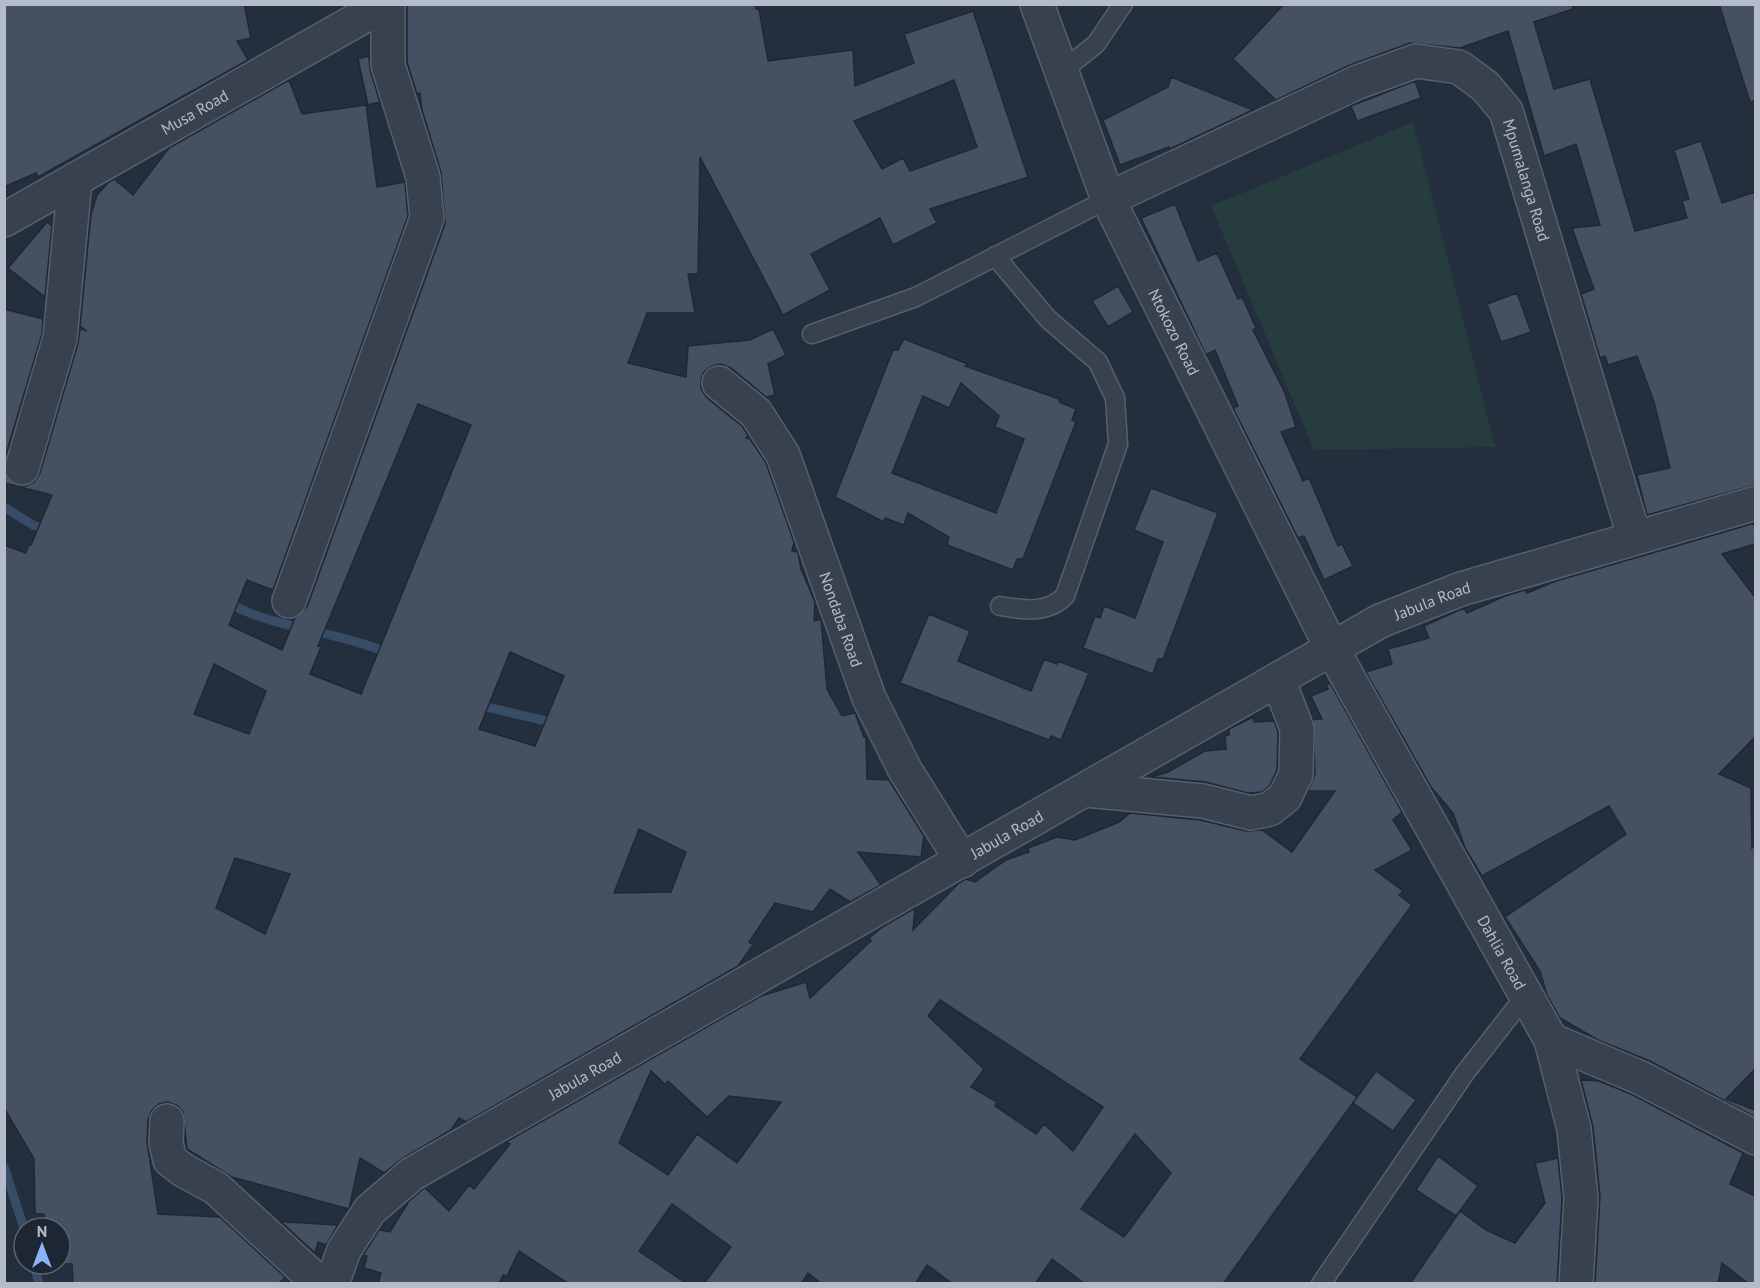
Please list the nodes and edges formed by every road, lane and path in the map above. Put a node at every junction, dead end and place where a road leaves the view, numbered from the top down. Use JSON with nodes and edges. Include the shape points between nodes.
{"nodes":[{"id":1,"x":386,"y":4,"type":"edge"},
{"id":2,"x":1037,"y":4,"type":"edge"},
{"id":3,"x":1115,"y":9,"type":"edge"},
{"id":4,"x":1062,"y":71,"type":"junction"},
{"id":5,"x":75,"y":180,"type":"junction"},
{"id":6,"x":1108,"y":199,"type":"junction"},
{"id":7,"x":4,"y":220,"type":"edge"},
{"id":8,"x":995,"y":256,"type":"junction"},
{"id":9,"x":812,"y":334,"type":"dead end"},
{"id":10,"x":719,"y":383,"type":"dead end"},
{"id":11,"x":22,"y":468,"type":"dead end"},
{"id":12,"x":1755,"y":502,"type":"edge"},
{"id":13,"x":1634,"y":536,"type":"junction"},
{"id":14,"x":289,"y":602,"type":"dead end"},
{"id":15,"x":1000,"y":606,"type":"dead end"},
{"id":16,"x":1332,"y":648,"type":"junction"},
{"id":17,"x":1278,"y":679,"type":"junction"},
{"id":18,"x":1086,"y":790,"type":"junction"},
{"id":19,"x":962,"y":861,"type":"junction"},
{"id":20,"x":1526,"y":995,"type":"junction"},
{"id":21,"x":1551,"y":1040,"type":"junction"},
{"id":22,"x":167,"y":1121,"type":"dead end"},
{"id":23,"x":1755,"y":1138,"type":"edge"},
{"id":24,"x":320,"y":1284,"type":"edge"},
{"id":25,"x":332,"y":1284,"type":"edge"},
{"id":26,"x":1321,"y":1284,"type":"edge"},
{"id":27,"x":1576,"y":1284,"type":"edge"}],
"edges":[{"from":1,"to":5,"type":"street","name":"Musa Road"},
{"from":1,"to":14,"type":"street","via":[[388,65],[423,177],[427,218]]},
{"from":2,"to":4,"type":"street","name":"Ntokozo Road"},
{"from":3,"to":4,"type":"lane","via":[[1096,44]]},
{"from":4,"to":6,"type":"street","name":"Ntokozo Road"},
{"from":5,"to":7,"type":"street","name":"Musa Road"},
{"from":5,"to":11,"type":"street","via":[[60,338]]},
{"from":6,"to":8,"type":"lane"},
{"from":6,"to":13,"type":"street","name":"Mpumalanga Road","via":[[1358,82],[1416,61],[1459,67],[1485,86],[1506,111]]},
{"from":6,"to":16,"type":"street","name":"Ntokozo Road"},
{"from":8,"to":9,"type":"lane","via":[[916,297]]},
{"from":8,"to":15,"type":"lane","via":[[1048,319],[1098,362],[1115,398],[1118,444],[1065,596],[1056,605],[1038,609]]},
{"from":10,"to":19,"type":"street","name":"Nondaba Road","via":[[756,413],[783,454],[869,698],[905,770]]},
{"from":12,"to":13,"type":"street","name":"Jabula Road"},
{"from":13,"to":16,"type":"street","name":"Jabula Road","via":[[1461,589],[1380,621]]},
{"from":16,"to":17,"type":"street","name":"Jabula Road"},
{"from":16,"to":20,"type":"street","name":"Dahlia Road"},
{"from":17,"to":18,"type":"street","name":"Jabula Road"},
{"from":17,"to":18,"type":"street","via":[[1297,729],[1296,774],[1285,797],[1270,809],[1251,813],[1203,801]]},
{"from":18,"to":19,"type":"street","name":"Jabula Road"},
{"from":19,"to":25,"type":"street","name":"Jabula Road","via":[[412,1174],[370,1210],[344,1250]]},
{"from":20,"to":21,"type":"street","name":"Dahlia Road"},
{"from":20,"to":26,"type":"lane","via":[[1465,1073]]},
{"from":21,"to":23,"type":"street","via":[[1641,1078]]},
{"from":21,"to":27,"type":"street","name":"Dahlia Road","via":[[1574,1130],[1581,1198]]},
{"from":22,"to":24,"type":"street","via":[[166,1143],[171,1160],[216,1188]]}]}
